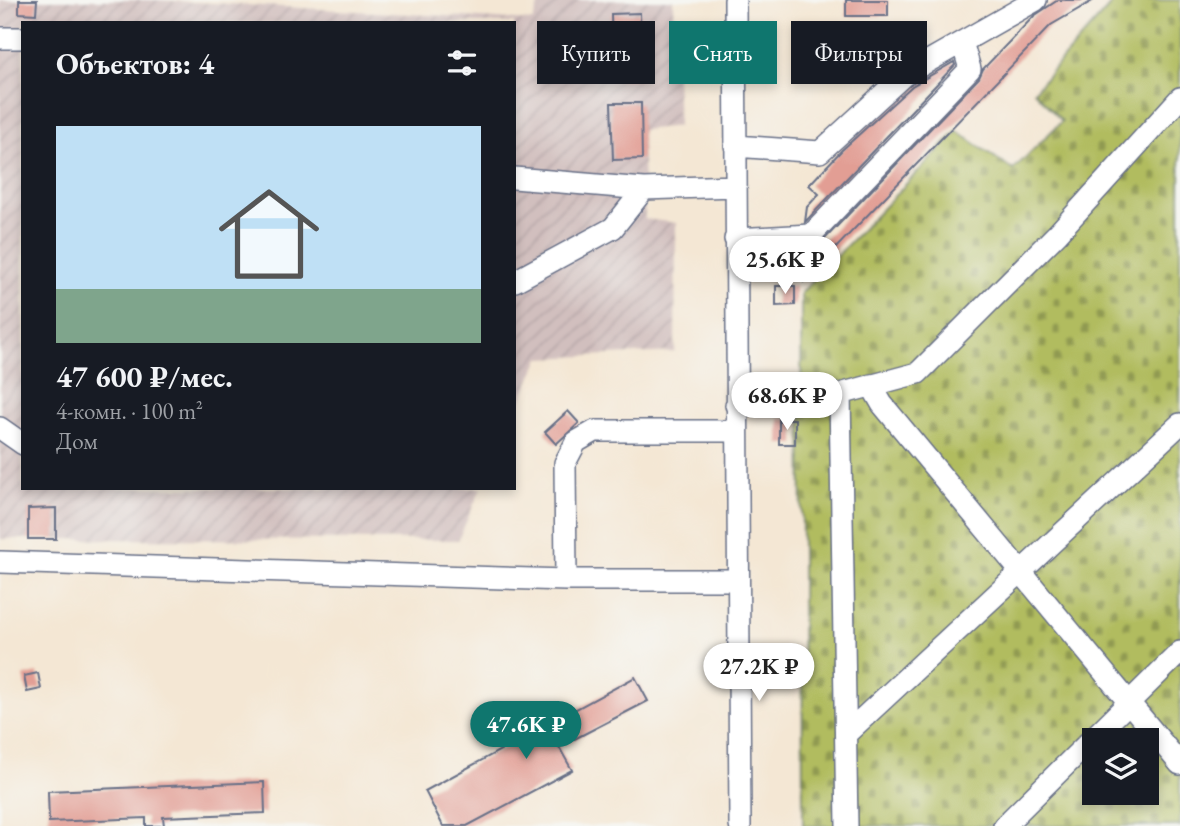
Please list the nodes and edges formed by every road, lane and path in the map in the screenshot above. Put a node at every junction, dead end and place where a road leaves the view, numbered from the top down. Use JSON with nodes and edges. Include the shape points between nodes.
{"nodes":[{"id":1,"x":735,"y":0,"type":"edge"},
{"id":2,"x":1036,"y":0,"type":"edge"},
{"id":3,"x":0,"y":38,"type":"edge"},
{"id":4,"x":21,"y":38,"type":"edge"},
{"id":5,"x":962,"y":42,"type":"junction"},
{"id":6,"x":1180,"y":98,"type":"edge"},
{"id":7,"x":735,"y":146,"type":"junction"},
{"id":8,"x":516,"y":178,"type":"edge"},
{"id":9,"x":735,"y":186,"type":"junction"},
{"id":10,"x":644,"y":189,"type":"junction"},
{"id":11,"x":735,"y":239,"type":"junction"},
{"id":12,"x":516,"y":280,"type":"edge"},
{"id":13,"x":870,"y":386,"type":"junction"},
{"id":14,"x":840,"y":394,"type":"junction"},
{"id":15,"x":736,"y":405,"type":"junction"},
{"id":16,"x":1180,"y":424,"type":"edge"},
{"id":17,"x":0,"y":428,"type":"edge"},
{"id":18,"x":735,"y":431,"type":"junction"},
{"id":19,"x":21,"y":443,"type":"edge"},
{"id":20,"x":1,"y":567,"type":"edge"},
{"id":21,"x":1020,"y":572,"type":"junction"},
{"id":22,"x":566,"y":580,"type":"junction"},
{"id":23,"x":737,"y":580,"type":"junction"},
{"id":24,"x":1180,"y":652,"type":"edge"},
{"id":25,"x":1129,"y":703,"type":"junction"},
{"id":26,"x":846,"y":734,"type":"junction"},
{"id":27,"x":1180,"y":764,"type":"edge"},
{"id":28,"x":740,"y":826,"type":"edge"},
{"id":29,"x":848,"y":826,"type":"edge"},
{"id":30,"x":1004,"y":826,"type":"edge"}],
"edges":[{"from":1,"to":7,"type":"street"},
{"from":2,"to":5,"type":"street"},
{"from":3,"to":4,"type":"street"},
{"from":5,"to":7,"type":"street","via":[[904,75],[820,152]]},
{"from":5,"to":11,"type":"street","via":[[970,69],[811,235]]},
{"from":6,"to":13,"type":"street","via":[[1058,233],[918,373]]},
{"from":7,"to":9,"type":"street"},
{"from":8,"to":10,"type":"street"},
{"from":9,"to":10,"type":"street"},
{"from":9,"to":11,"type":"street"},
{"from":10,"to":12,"type":"street","via":[[614,228]]},
{"from":11,"to":15,"type":"street"},
{"from":13,"to":14,"type":"street"},
{"from":13,"to":21,"type":"street"},
{"from":14,"to":15,"type":"street"},
{"from":14,"to":26,"type":"street"},
{"from":15,"to":18,"type":"street"},
{"from":16,"to":21,"type":"street"},
{"from":17,"to":19,"type":"street"},
{"from":18,"to":22,"type":"street","via":[[596,431],[576,442],[565,463]]},
{"from":18,"to":23,"type":"street"},
{"from":20,"to":22,"type":"street"},
{"from":21,"to":25,"type":"street"},
{"from":21,"to":26,"type":"street"},
{"from":22,"to":23,"type":"street"},
{"from":23,"to":28,"type":"street"},
{"from":24,"to":25,"type":"street"},
{"from":25,"to":27,"type":"street"},
{"from":25,"to":30,"type":"street"},
{"from":26,"to":29,"type":"street"}]}
